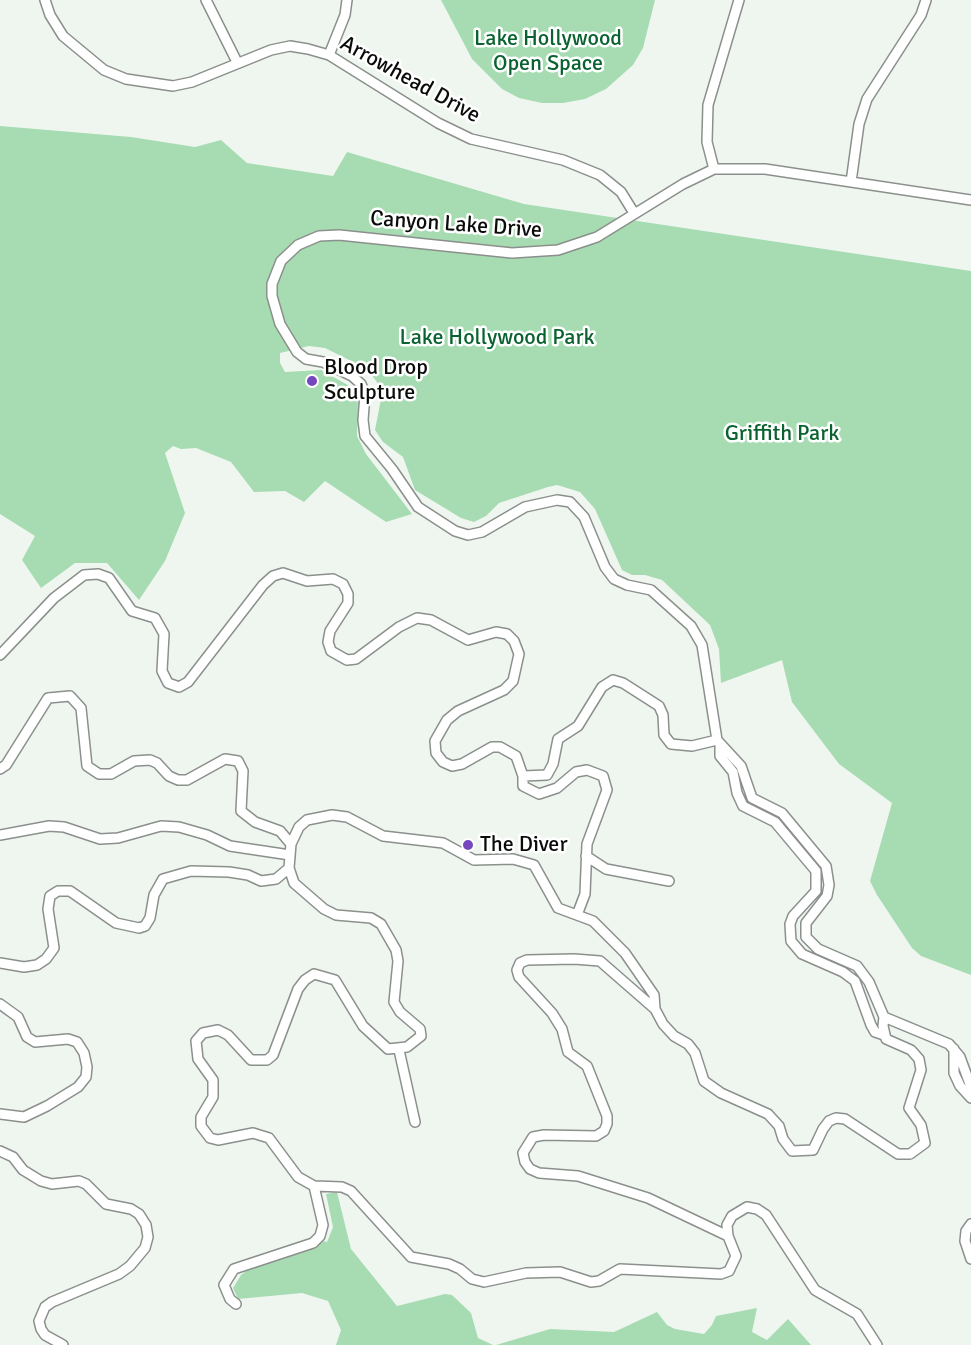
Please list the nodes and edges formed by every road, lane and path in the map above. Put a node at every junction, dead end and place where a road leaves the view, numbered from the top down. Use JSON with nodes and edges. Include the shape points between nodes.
{"nodes":[{"id":1,"x":45,"y":0,"type":"edge"},
{"id":2,"x":206,"y":0,"type":"edge"},
{"id":3,"x":347,"y":0,"type":"edge"},
{"id":4,"x":739,"y":0,"type":"edge"},
{"id":5,"x":926,"y":0,"type":"edge"},
{"id":6,"x":329,"y":55,"type":"junction"},
{"id":7,"x":237,"y":62,"type":"junction"},
{"id":8,"x":714,"y":169,"type":"junction"},
{"id":9,"x":851,"y":182,"type":"junction"},
{"id":10,"x":971,"y":200,"type":"edge"},
{"id":11,"x":634,"y":213,"type":"junction"},
{"id":12,"x":0,"y":655,"type":"edge"},
{"id":13,"x":718,"y":743,"type":"junction"},
{"id":14,"x":0,"y":769,"type":"edge"},
{"id":15,"x":523,"y":776,"type":"junction"},
{"id":16,"x":0,"y":835,"type":"edge"},
{"id":17,"x":291,"y":844,"type":"junction"},
{"id":18,"x":290,"y":855,"type":"junction"},
{"id":19,"x":586,"y":856,"type":"junction"},
{"id":20,"x":289,"y":868,"type":"junction"},
{"id":21,"x":669,"y":881,"type":"dead end"},
{"id":22,"x":577,"y":915,"type":"junction"},
{"id":23,"x":0,"y":963,"type":"edge"},
{"id":24,"x":0,"y":1004,"type":"edge"},
{"id":25,"x":878,"y":1005,"type":"junction"},
{"id":26,"x":866,"y":1008,"type":"junction"},
{"id":27,"x":655,"y":1009,"type":"junction"},
{"id":28,"x":884,"y":1017,"type":"junction"},
{"id":29,"x":884,"y":1035,"type":"junction"},
{"id":30,"x":954,"y":1049,"type":"junction"},
{"id":31,"x":399,"y":1050,"type":"junction"},
{"id":32,"x":971,"y":1087,"type":"edge"},
{"id":33,"x":971,"y":1098,"type":"edge"},
{"id":34,"x":0,"y":1114,"type":"edge"},
{"id":35,"x":415,"y":1122,"type":"dead end"},
{"id":36,"x":0,"y":1151,"type":"edge"},
{"id":37,"x":314,"y":1186,"type":"junction"},
{"id":38,"x":971,"y":1224,"type":"edge"},
{"id":39,"x":728,"y":1236,"type":"junction"},
{"id":40,"x":971,"y":1259,"type":"edge"},
{"id":41,"x":236,"y":1304,"type":"dead end"},
{"id":42,"x":63,"y":1345,"type":"edge"},
{"id":43,"x":877,"y":1345,"type":"edge"}],
"edges":[{"from":1,"to":7,"type":"street","name":"Arrowhead Drive","via":[[63,36],[104,70],[126,79],[173,86]]},
{"from":2,"to":7,"type":"street"},
{"from":3,"to":6,"type":"street"},
{"from":4,"to":8,"type":"street","via":[[709,98],[707,142]]},
{"from":5,"to":9,"type":"street","via":[[921,15],[867,99],[859,124]]},
{"from":6,"to":7,"type":"street","name":"Arrowhead Drive","via":[[290,46]]},
{"from":6,"to":11,"type":"street","name":"Arrowhead Drive","via":[[438,123],[471,139],[563,160],[600,175],[621,192]]},
{"from":8,"to":9,"type":"street","name":"Canyon Lake Drive","via":[[765,169]]},
{"from":8,"to":11,"type":"street","name":"Canyon Lake Drive"},
{"from":9,"to":10,"type":"street","name":"Canyon Lake Drive"},
{"from":11,"to":13,"type":"street","name":"Canyon Lake Drive","via":[[577,245],[536,253],[512,254],[339,235],[308,239],[281,261],[272,284],[274,311],[302,356],[323,362],[362,384],[363,428],[368,444],[388,463],[418,507],[455,531],[476,534],[517,510],[549,501],[575,506],[584,517],[609,574],[627,585],[651,590],[696,632],[702,645]]},
{"from":12,"to":15,"type":"street","via":[[70,583],[84,574],[98,574],[109,578],[132,611],[148,614],[161,626],[162,671],[168,683],[179,687],[188,682],[273,576],[283,573],[307,581],[333,579],[343,584],[348,603],[330,631],[328,642],[331,651],[346,660],[356,659],[417,618],[431,620],[468,640],[496,632],[507,634],[519,654],[513,681],[504,690],[452,716],[435,741],[436,753],[452,766],[500,747],[516,756]]},
{"from":13,"to":15,"type":"street","via":[[676,747],[671,744],[664,735],[659,706],[613,680],[602,687],[578,726],[558,739],[553,764],[546,775]]},
{"from":13,"to":25,"type":"street","via":[[741,766],[752,798],[782,813],[821,858],[829,875],[827,896],[806,922],[807,937],[818,949],[857,966]]},
{"from":13,"to":26,"type":"street","via":[[720,756],[733,772],[743,806],[775,822],[816,871],[816,891],[793,916],[791,941],[809,958],[850,976],[859,987]]},
{"from":14,"to":17,"type":"street","via":[[48,698],[70,696],[81,708],[87,766],[99,774],[111,774],[134,761],[150,760],[169,776],[187,780],[225,759],[238,761],[243,771],[241,811],[255,822],[280,831]]},
{"from":15,"to":19,"type":"street","via":[[523,786],[539,794],[557,788],[576,772],[587,770],[603,776],[607,790]]},
{"from":16,"to":18,"type":"street","via":[[49,826],[100,839],[161,826],[178,827],[230,846]]},
{"from":17,"to":18,"type":"street"},
{"from":17,"to":22,"type":"street","via":[[299,826],[307,820],[332,815],[347,817],[383,836],[443,843],[474,860],[524,860],[541,874],[558,908]]},
{"from":18,"to":20,"type":"street"},
{"from":19,"to":21,"type":"street","via":[[606,869]]},
{"from":19,"to":22,"type":"street","via":[[585,894]]},
{"from":20,"to":23,"type":"street","via":[[276,879],[261,881],[229,872],[176,873],[163,879],[150,918],[146,926],[139,928],[116,923],[70,891],[58,891],[50,896],[54,948],[46,959],[24,967]]},
{"from":20,"to":31,"type":"street","via":[[294,883],[324,909],[336,915],[371,918],[387,932],[398,961],[394,1002],[420,1029],[421,1036]]},
{"from":22,"to":27,"type":"street","via":[[593,921],[625,953],[654,995]]},
{"from":24,"to":34,"type":"street","via":[[18,1017],[27,1037],[35,1042],[77,1042],[87,1067],[86,1077],[78,1087],[47,1106],[24,1117]]},
{"from":25,"to":26,"type":"street"},
{"from":25,"to":28,"type":"street"},
{"from":26,"to":29,"type":"street","via":[[875,1032]]},
{"from":27,"to":29,"type":"street","via":[[674,1036],[695,1053],[704,1081],[768,1114],[792,1151],[813,1150],[823,1129],[836,1118],[846,1119],[898,1154],[910,1154],[924,1143],[921,1125],[909,1108],[921,1070],[919,1059]]},
{"from":27,"to":39,"type":"street","via":[[600,961],[551,959],[520,963],[519,977],[552,1013],[562,1029],[568,1052],[587,1066],[607,1116],[604,1131],[596,1136],[533,1137],[523,1153],[525,1162],[539,1173],[578,1176],[648,1198]]},
{"from":28,"to":29,"type":"street"},
{"from":28,"to":30,"type":"street","via":[[941,1039]]},
{"from":30,"to":32,"type":"street"},
{"from":30,"to":33,"type":"street","via":[[954,1073]]},
{"from":31,"to":35,"type":"street"},
{"from":31,"to":37,"type":"street","via":[[388,1049],[363,1026],[335,980],[314,974],[298,989],[273,1055],[267,1060],[251,1060],[228,1035],[218,1030],[203,1033],[196,1041],[198,1059],[213,1080],[213,1097],[201,1117],[205,1132],[218,1140],[253,1133],[269,1138],[293,1172]]},
{"from":36,"to":42,"type":"street","via":[[41,1181],[86,1184],[106,1204],[139,1214],[146,1225],[145,1248],[130,1266],[45,1307],[39,1321],[41,1329]]},
{"from":37,"to":39,"type":"street","via":[[351,1191],[411,1257],[449,1264],[484,1282],[526,1273],[560,1272],[591,1282],[620,1269],[721,1274],[729,1271],[736,1256]]},
{"from":37,"to":41,"type":"street","via":[[323,1225],[320,1236],[313,1243],[234,1269],[224,1285]]},
{"from":38,"to":40,"type":"street","via":[[965,1241]]},
{"from":39,"to":43,"type":"street","via":[[727,1225],[740,1209],[757,1209],[766,1215],[810,1283],[821,1295],[857,1314]]}]}
